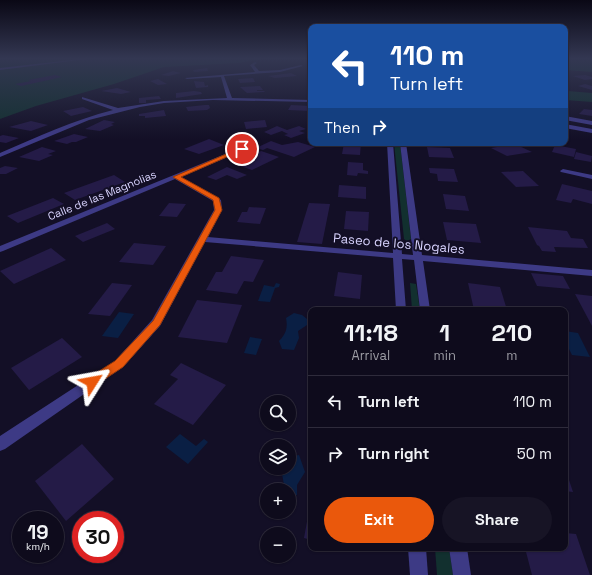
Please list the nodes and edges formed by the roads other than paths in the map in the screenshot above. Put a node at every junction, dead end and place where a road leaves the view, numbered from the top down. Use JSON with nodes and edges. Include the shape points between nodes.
{"nodes":[{"id":1,"x":226,"y":86,"type":"edge"},
{"id":2,"x":84,"y":98,"type":"dead end"},
{"id":3,"x":230,"y":99,"type":"junction"},
{"id":4,"x":308,"y":101,"type":"edge"},
{"id":5,"x":118,"y":110,"type":"junction"},
{"id":6,"x":568,"y":119,"type":"edge"},
{"id":7,"x":592,"y":123,"type":"edge"},
{"id":8,"x":568,"y":127,"type":"edge"},
{"id":9,"x":592,"y":131,"type":"edge"},
{"id":10,"x":253,"y":139,"type":"dead end"},
{"id":11,"x":390,"y":146,"type":"edge"},
{"id":12,"x":403,"y":146,"type":"edge"},
{"id":13,"x":0,"y":155,"type":"edge"},
{"id":14,"x":563,"y":171,"type":"dead end"},
{"id":15,"x":176,"y":177,"type":"junction"},
{"id":16,"x":592,"y":177,"type":"edge"},
{"id":17,"x":204,"y":239,"type":"junction"},
{"id":18,"x":0,"y":249,"type":"edge"},
{"id":19,"x":397,"y":256,"type":"junction"},
{"id":20,"x":417,"y":258,"type":"junction"},
{"id":21,"x":592,"y":273,"type":"edge"},
{"id":22,"x":401,"y":307,"type":"edge"},
{"id":23,"x":425,"y":307,"type":"edge"},
{"id":24,"x":0,"y":444,"type":"edge"},
{"id":25,"x":417,"y":551,"type":"edge"},
{"id":26,"x":458,"y":551,"type":"edge"},
{"id":27,"x":419,"y":575,"type":"edge"},
{"id":28,"x":462,"y":575,"type":"edge"}],
"edges":[{"from":1,"to":3,"type":"street"},
{"from":2,"to":5,"type":"street"},
{"from":3,"to":4,"type":"street"},
{"from":3,"to":5,"type":"street","via":[[180,101]]},
{"from":5,"to":13,"type":"street","via":[[78,123]]},
{"from":6,"to":7,"type":"street"},
{"from":8,"to":9,"type":"street"},
{"from":10,"to":15,"type":"street","name":"Calle de las Magnolias","via":[[242,149]]},
{"from":11,"to":19,"type":"street"},
{"from":12,"to":20,"type":"street"},
{"from":14,"to":16,"type":"street"},
{"from":15,"to":17,"type":"street","via":[[217,200],[218,210]]},
{"from":15,"to":18,"type":"street","name":"Calle de las Magnolias"},
{"from":17,"to":19,"type":"street","name":"Paseo de los Nogales"},
{"from":17,"to":24,"type":"street","via":[[156,323],[119,364]]},
{"from":19,"to":20,"type":"street","name":"Paseo de los Nogales"},
{"from":19,"to":22,"type":"street"},
{"from":20,"to":21,"type":"street","name":"Paseo de los Nogales"},
{"from":20,"to":23,"type":"street"},
{"from":25,"to":27,"type":"street"},
{"from":26,"to":28,"type":"street"}]}
